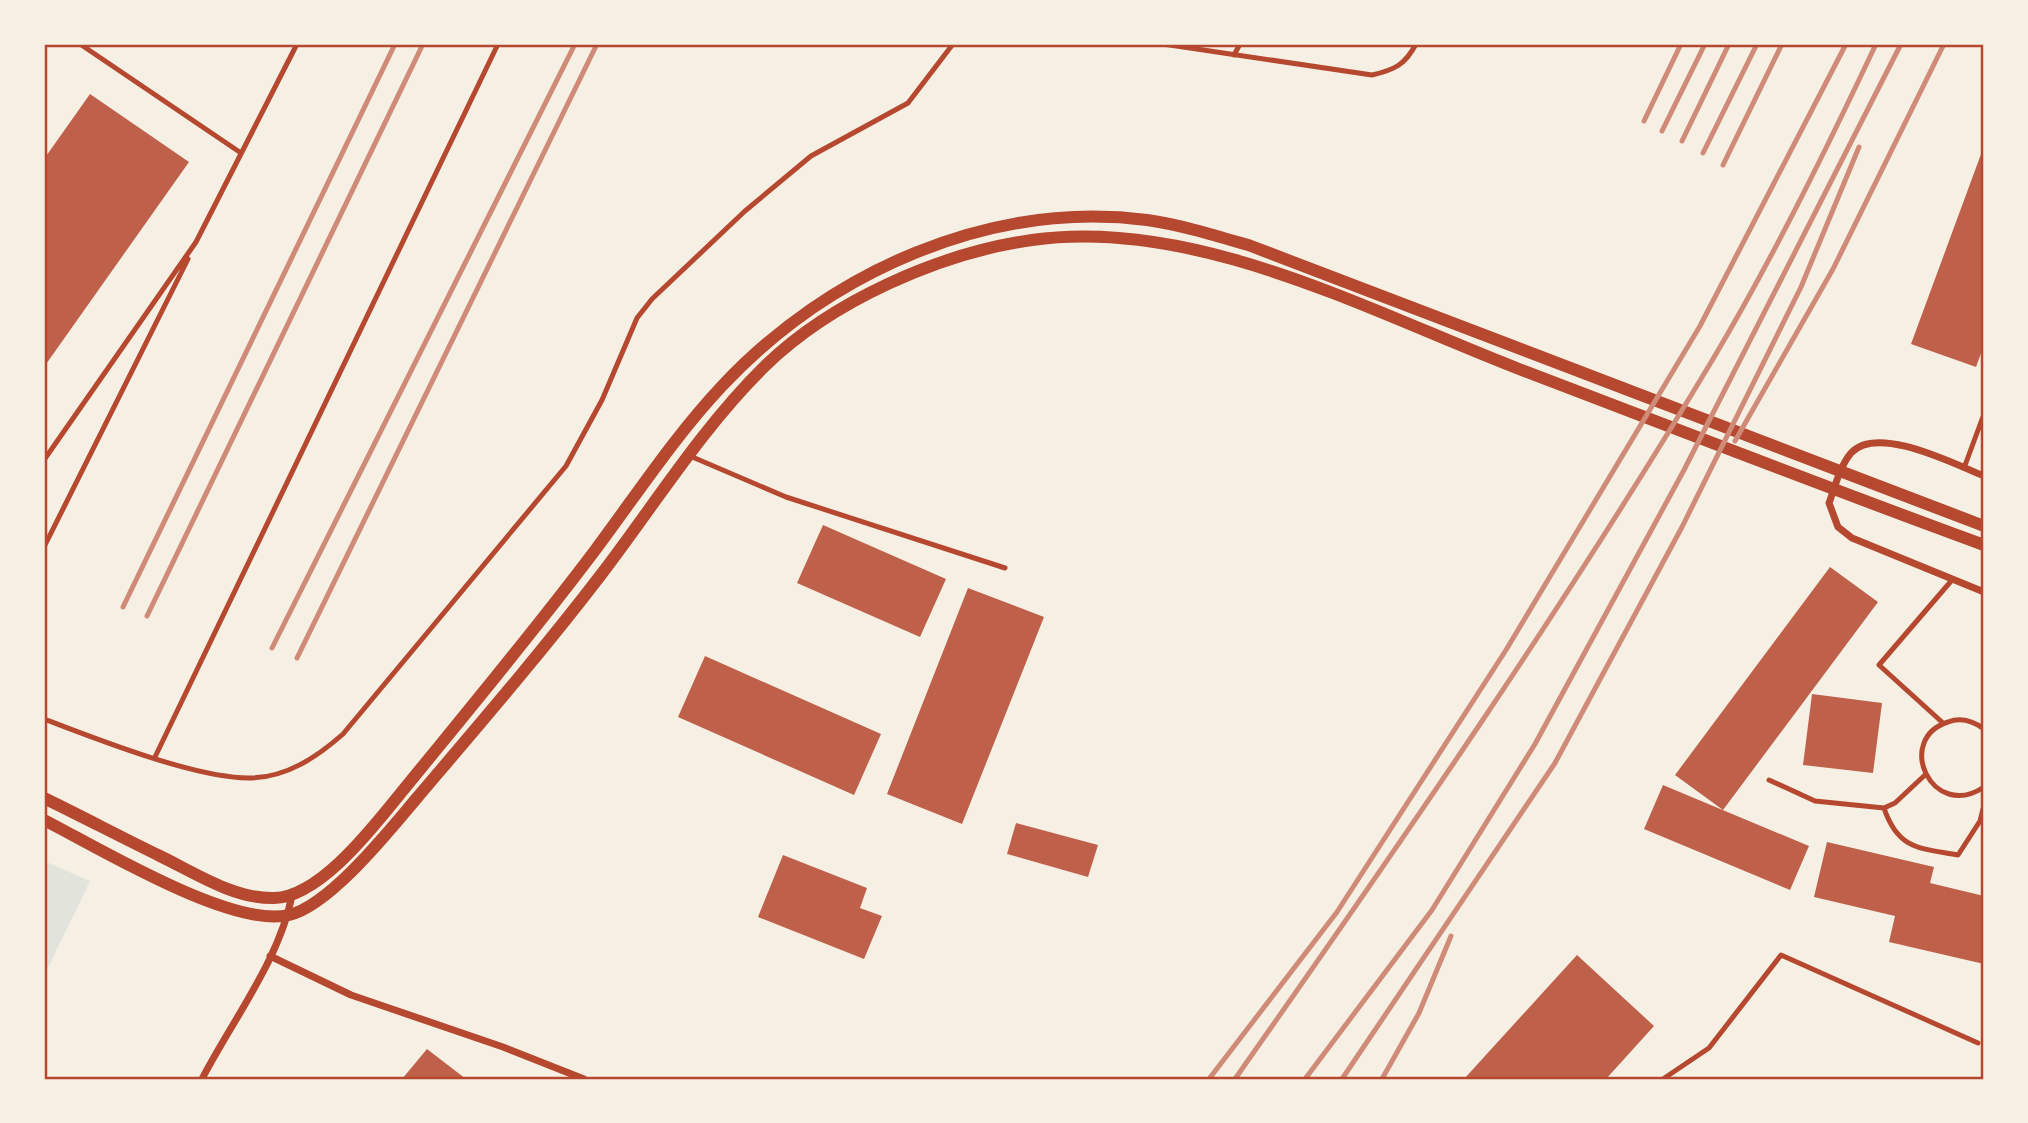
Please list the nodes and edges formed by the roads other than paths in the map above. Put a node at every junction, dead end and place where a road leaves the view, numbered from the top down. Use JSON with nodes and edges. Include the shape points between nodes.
{"nodes":[{"id":1,"x":80,"y":44,"type":"edge"},
{"id":2,"x":297,"y":44,"type":"edge"},
{"id":3,"x":498,"y":44,"type":"edge"},
{"id":4,"x":953,"y":44,"type":"edge"},
{"id":5,"x":1163,"y":44,"type":"edge"},
{"id":6,"x":1240,"y":44,"type":"edge"},
{"id":7,"x":1416,"y":44,"type":"edge"},
{"id":8,"x":1234,"y":55,"type":"junction"},
{"id":9,"x":242,"y":153,"type":"junction"},
{"id":10,"x":196,"y":242,"type":"junction"},
{"id":11,"x":1984,"y":414,"type":"edge"},
{"id":12,"x":690,"y":456,"type":"junction"},
{"id":13,"x":44,"y":460,"type":"edge"},
{"id":14,"x":1964,"y":468,"type":"junction"},
{"id":15,"x":1984,"y":476,"type":"edge"},
{"id":16,"x":1984,"y":526,"type":"edge"},
{"id":17,"x":1984,"y":544,"type":"edge"},
{"id":18,"x":44,"y":547,"type":"edge"},
{"id":19,"x":1005,"y":568,"type":"dead end"},
{"id":20,"x":1952,"y":580,"type":"junction"},
{"id":21,"x":1984,"y":592,"type":"edge"},
{"id":22,"x":44,"y":719,"type":"edge"},
{"id":23,"x":1943,"y":723,"type":"junction"},
{"id":24,"x":1984,"y":729,"type":"edge"},
{"id":25,"x":155,"y":757,"type":"junction"},
{"id":26,"x":1926,"y":774,"type":"junction"},
{"id":27,"x":1769,"y":780,"type":"dead end"},
{"id":28,"x":1984,"y":787,"type":"edge"},
{"id":29,"x":44,"y":798,"type":"edge"},
{"id":30,"x":1984,"y":805,"type":"edge"},
{"id":31,"x":1884,"y":808,"type":"junction"},
{"id":32,"x":44,"y":820,"type":"edge"},
{"id":33,"x":292,"y":895,"type":"junction"},
{"id":34,"x":288,"y":916,"type":"junction"},
{"id":35,"x":270,"y":956,"type":"junction"},
{"id":36,"x":1978,"y":1043,"type":"dead end"},
{"id":37,"x":202,"y":1079,"type":"edge"},
{"id":38,"x":584,"y":1079,"type":"edge"},
{"id":39,"x":1663,"y":1079,"type":"edge"}],
"edges":[{"from":1,"to":9,"type":"lane"},
{"from":2,"to":9,"type":"lane"},
{"from":3,"to":25,"type":"lane"},
{"from":4,"to":25,"type":"lane","via":[[908,103],[811,156],[652,299],[637,318],[602,400],[566,466],[344,734],[297,767],[250,778]]},
{"from":5,"to":8,"type":"lane"},
{"from":6,"to":8,"type":"lane"},
{"from":7,"to":8,"type":"lane","via":[[1396,70],[1372,75]]},
{"from":9,"to":10,"type":"lane"},
{"from":10,"to":13,"type":"lane"},
{"from":10,"to":18,"type":"lane"},
{"from":11,"to":14,"type":"lane"},
{"from":12,"to":17,"type":"street","via":[[767,364],[800,337],[892,282],[992,247],[1034,240],[1086,236],[1145,240],[1200,250],[1309,286],[1843,494]]},
{"from":12,"to":19,"type":"lane","via":[[786,497]]},
{"from":12,"to":34,"type":"street","via":[[546,645],[383,838],[331,889]]},
{"from":14,"to":15,"type":"street"},
{"from":14,"to":20,"type":"street","via":[[1907,446],[1864,444],[1845,460],[1829,502],[1838,527],[1852,538]]},
{"from":16,"to":33,"type":"street","via":[[1251,246],[1148,220],[1085,217],[1032,222],[932,245],[838,291],[790,323],[721,387],[373,828],[323,875]]},
{"from":20,"to":21,"type":"street"},
{"from":20,"to":23,"type":"lane","via":[[1879,665]]},
{"from":22,"to":25,"type":"lane"},
{"from":23,"to":24,"type":"lane","via":[[1966,720]]},
{"from":23,"to":26,"type":"lane","via":[[1926,740],[1922,763]]},
{"from":26,"to":28,"type":"lane","via":[[1942,792],[1954,795]]},
{"from":26,"to":31,"type":"lane"},
{"from":27,"to":31,"type":"lane","via":[[1815,801]]},
{"from":29,"to":33,"type":"street","via":[[234,890],[275,898]]},
{"from":30,"to":31,"type":"lane","via":[[1980,821],[1958,855],[1909,846],[1898,836]]},
{"from":32,"to":34,"type":"street","via":[[197,897],[253,915]]},
{"from":33,"to":34,"type":"street"},
{"from":34,"to":35,"type":"street"},
{"from":35,"to":37,"type":"street"},
{"from":35,"to":38,"type":"street","via":[[351,995]]},
{"from":36,"to":39,"type":"lane","via":[[1781,955],[1709,1048]]}]}
